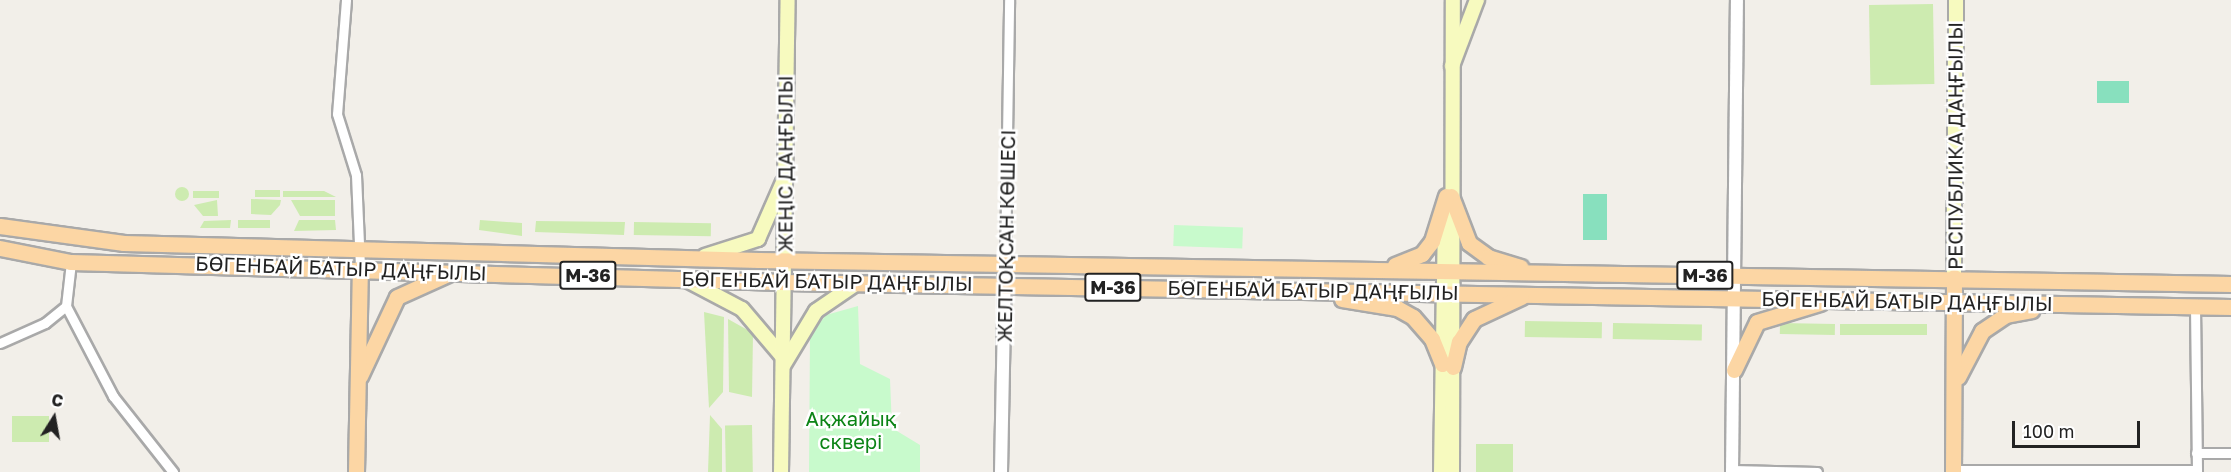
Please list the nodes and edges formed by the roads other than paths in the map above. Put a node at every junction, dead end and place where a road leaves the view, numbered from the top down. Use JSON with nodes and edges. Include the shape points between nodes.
{"nodes":[{"id":1,"x":345,"y":0,"type":"edge"},
{"id":2,"x":788,"y":0,"type":"edge"},
{"id":3,"x":1010,"y":0,"type":"edge"},
{"id":4,"x":1453,"y":0,"type":"edge"},
{"id":5,"x":1477,"y":0,"type":"edge"},
{"id":6,"x":1737,"y":0,"type":"edge"},
{"id":7,"x":1746,"y":0,"type":"edge"},
{"id":8,"x":1956,"y":0,"type":"edge"},
{"id":9,"x":1737,"y":17,"type":"junction"},
{"id":10,"x":1452,"y":66,"type":"junction"},
{"id":11,"x":785,"y":177,"type":"junction"},
{"id":12,"x":1449,"y":196,"type":"junction"},
{"id":13,"x":0,"y":226,"type":"edge"},
{"id":14,"x":360,"y":246,"type":"junction"},
{"id":15,"x":0,"y":248,"type":"edge"},
{"id":16,"x":695,"y":258,"type":"junction"},
{"id":17,"x":785,"y":261,"type":"junction"},
{"id":18,"x":71,"y":262,"type":"junction"},
{"id":19,"x":1005,"y":264,"type":"junction"},
{"id":20,"x":360,"y":267,"type":"junction"},
{"id":21,"x":1381,"y":269,"type":"junction"},
{"id":22,"x":1449,"y":270,"type":"junction"},
{"id":23,"x":460,"y":271,"type":"junction"},
{"id":24,"x":1538,"y":272,"type":"junction"},
{"id":25,"x":1736,"y":276,"type":"junction"},
{"id":26,"x":1954,"y":277,"type":"junction"},
{"id":27,"x":683,"y":278,"type":"junction"},
{"id":28,"x":784,"y":282,"type":"junction"},
{"id":29,"x":857,"y":283,"type":"junction"},
{"id":30,"x":2231,"y":284,"type":"edge"},
{"id":31,"x":1005,"y":285,"type":"junction"},
{"id":32,"x":1320,"y":290,"type":"junction"},
{"id":33,"x":1448,"y":292,"type":"junction"},
{"id":34,"x":1531,"y":294,"type":"junction"},
{"id":35,"x":1736,"y":298,"type":"junction"},
{"id":36,"x":1834,"y":299,"type":"junction"},
{"id":37,"x":1951,"y":302,"type":"junction"},
{"id":38,"x":2061,"y":304,"type":"junction"},
{"id":39,"x":66,"y":306,"type":"junction"},
{"id":40,"x":2195,"y":306,"type":"junction"},
{"id":41,"x":2231,"y":307,"type":"edge"},
{"id":42,"x":0,"y":343,"type":"edge"},
{"id":43,"x":782,"y":361,"type":"junction"},
{"id":44,"x":1448,"y":365,"type":"junction"},
{"id":45,"x":1734,"y":370,"type":"junction"},
{"id":46,"x":1957,"y":380,"type":"junction"},
{"id":47,"x":358,"y":381,"type":"junction"},
{"id":48,"x":2196,"y":453,"type":"junction"},
{"id":49,"x":2231,"y":453,"type":"edge"},
{"id":50,"x":1732,"y":471,"type":"edge"},
{"id":51,"x":1953,"y":471,"type":"edge"},
{"id":52,"x":2197,"y":471,"type":"edge"},
{"id":53,"x":173,"y":472,"type":"edge"},
{"id":54,"x":356,"y":472,"type":"edge"},
{"id":55,"x":781,"y":472,"type":"edge"},
{"id":56,"x":1001,"y":472,"type":"edge"},
{"id":57,"x":1441,"y":472,"type":"edge"},
{"id":58,"x":1452,"y":472,"type":"edge"},
{"id":59,"x":1817,"y":472,"type":"edge"}],
"edges":[{"from":1,"to":14,"type":"street","via":[[338,114],[356,175]]},
{"from":2,"to":11,"type":"main road","name":"ЖЕҢІС ДАҢҒЫЛЫ"},
{"from":3,"to":19,"type":"street","name":"ЖЕЛТОҚСАН КӨШЕСІ"},
{"from":4,"to":10,"type":"main road"},
{"from":5,"to":10,"type":"main road"},
{"from":6,"to":9,"type":"street"},
{"from":7,"to":9,"type":"street"},
{"from":8,"to":26,"type":"main road","name":"РЕСПУБЛИКА ДАҢҒЫЛЫ"},
{"from":9,"to":25,"type":"street"},
{"from":10,"to":12,"type":"main road"},
{"from":11,"to":16,"type":"main road","via":[[758,239]]},
{"from":11,"to":17,"type":"main road","name":"ЖЕҢІС ДАҢҒЫЛЫ"},
{"from":12,"to":21,"type":"main road","via":[[1432,241],[1422,254]]},
{"from":12,"to":22,"type":"main road"},
{"from":12,"to":24,"type":"main road","via":[[1469,243],[1479,253]]},
{"from":13,"to":14,"type":"main road","name":"БӨГЕНБАЙ БАТЫР ДАҢҒЫЛЫ","number":"M-36","via":[[124,243]]},
{"from":14,"to":16,"type":"main road","name":"БӨГЕНБАЙ БАТЫР ДАҢҒЫЛЫ","number":"M-36"},
{"from":14,"to":20,"type":"street"},
{"from":15,"to":18,"type":"main road","name":"БӨГЕНБАЙ БАТЫР ДАҢҒЫЛЫ","number":"M-36"},
{"from":16,"to":17,"type":"main road","name":"БӨГЕНБАЙ БАТЫР ДАҢҒЫЛЫ","number":"M-36"},
{"from":17,"to":19,"type":"main road","name":"БӨГЕНБАЙ БАТЫР ДАҢҒЫЛЫ","number":"M-36"},
{"from":17,"to":28,"type":"main road","name":"ЖЕҢІС ДАҢҒЫЛЫ"},
{"from":18,"to":20,"type":"main road","name":"БӨГЕНБАЙ БАТЫР ДАҢҒЫЛЫ","number":"M-36"},
{"from":18,"to":39,"type":"street"},
{"from":19,"to":21,"type":"main road","name":"БӨГЕНБАЙ БАТЫР ДАҢҒЫЛЫ","number":"M-36"},
{"from":19,"to":31,"type":"street","name":"ЖЕЛТОҚСАН КӨШЕСІ"},
{"from":20,"to":23,"type":"main road","name":"БӨГЕНБАЙ БАТЫР ДАҢҒЫЛЫ","number":"M-36"},
{"from":20,"to":47,"type":"main road"},
{"from":21,"to":22,"type":"main road","name":"БӨГЕНБАЙ БАТЫР ДАҢҒЫЛЫ","number":"M-36"},
{"from":22,"to":24,"type":"main road","name":"БӨГЕНБАЙ БАТЫР ДАҢҒЫЛЫ","number":"M-36"},
{"from":22,"to":33,"type":"main road"},
{"from":23,"to":27,"type":"main road","name":"БӨГЕНБАЙ БАТЫР ДАҢҒЫЛЫ","number":"M-36"},
{"from":23,"to":47,"type":"main road","via":[[397,297]]},
{"from":24,"to":25,"type":"main road","name":"БӨГЕНБАЙ БАТЫР ДАҢҒЫЛЫ","number":"M-36"},
{"from":25,"to":26,"type":"main road","name":"БӨГЕНБАЙ БАТЫР ДАҢҒЫЛЫ","number":"M-36"},
{"from":25,"to":35,"type":"street"},
{"from":26,"to":30,"type":"main road","name":"БӨГЕНБАЙ БАТЫР ДАҢҒЫЛЫ"},
{"from":26,"to":37,"type":"main road","name":"РЕСПУБЛИКА ДАҢҒЫЛЫ"},
{"from":27,"to":28,"type":"main road","name":"БӨГЕНБАЙ БАТЫР ДАҢҒЫЛЫ","number":"M-36"},
{"from":27,"to":43,"type":"main road","via":[[742,309]]},
{"from":28,"to":29,"type":"main road","name":"БӨГЕНБАЙ БАТЫР ДАҢҒЫЛЫ","number":"M-36"},
{"from":28,"to":43,"type":"main road","name":"ЖЕҢІС ДАҢҒЫЛЫ"},
{"from":29,"to":31,"type":"main road","name":"БӨГЕНБАЙ БАТЫР ДАҢҒЫЛЫ","number":"M-36"},
{"from":29,"to":43,"type":"main road","via":[[816,311]]},
{"from":31,"to":32,"type":"main road","name":"БӨГЕНБАЙ БАТЫР ДАҢҒЫЛЫ","number":"M-36"},
{"from":31,"to":56,"type":"street","name":"ЖЕЛТОҚСАН КӨШЕСІ"},
{"from":32,"to":33,"type":"main road","name":"БӨГЕНБАЙ БАТЫР ДАҢҒЫЛЫ","number":"M-36"},
{"from":32,"to":44,"type":"main road","via":[[1397,308],[1413,317]]},
{"from":33,"to":34,"type":"main road","name":"БӨГЕНБАЙ БАТЫР ДАҢҒЫЛЫ","number":"M-36"},
{"from":33,"to":44,"type":"main road"},
{"from":34,"to":35,"type":"main road","name":"БӨГЕНБАЙ БАТЫР ДАҢҒЫЛЫ","number":"M-36"},
{"from":34,"to":44,"type":"main road","via":[[1474,319]]},
{"from":35,"to":36,"type":"main road","name":"БӨГЕНБАЙ БАТЫР ДАҢҒЫЛЫ","number":"M-36"},
{"from":35,"to":45,"type":"street"},
{"from":36,"to":37,"type":"main road","name":"БӨГЕНБАЙ БАТЫР ДАҢҒЫЛЫ","number":"M-36"},
{"from":36,"to":45,"type":"main road","via":[[1757,322]]},
{"from":37,"to":38,"type":"main road","name":"БӨГЕНБАЙ БАТЫР ДАҢҒЫЛЫ"},
{"from":37,"to":46,"type":"main road","name":"РЕСПУБЛИКА ДАҢҒЫЛЫ"},
{"from":38,"to":40,"type":"main road","name":"БӨГЕНБАЙ БАТЫР ДАҢҒЫЛЫ"},
{"from":38,"to":46,"type":"main road","via":[[1995,321],[1982,331]]},
{"from":39,"to":42,"type":"street","via":[[45,323]]},
{"from":39,"to":53,"type":"street","via":[[113,396]]},
{"from":40,"to":41,"type":"main road","name":"БӨГЕНБАЙ БАТЫР ДАҢҒЫЛЫ"},
{"from":40,"to":48,"type":"street"},
{"from":43,"to":55,"type":"main road","name":"ЖЕҢІС ДАҢҒЫЛЫ"},
{"from":44,"to":57,"type":"main road"},
{"from":44,"to":58,"type":"main road"},
{"from":45,"to":50,"type":"street"},
{"from":46,"to":51,"type":"main road","name":"РЕСПУБЛИКА ДАҢҒЫЛЫ"},
{"from":47,"to":54,"type":"main road"},
{"from":48,"to":49,"type":"street"},
{"from":48,"to":52,"type":"street"},
{"from":50,"to":59,"type":"street"},
{"from":51,"to":52,"type":"street"}]}
